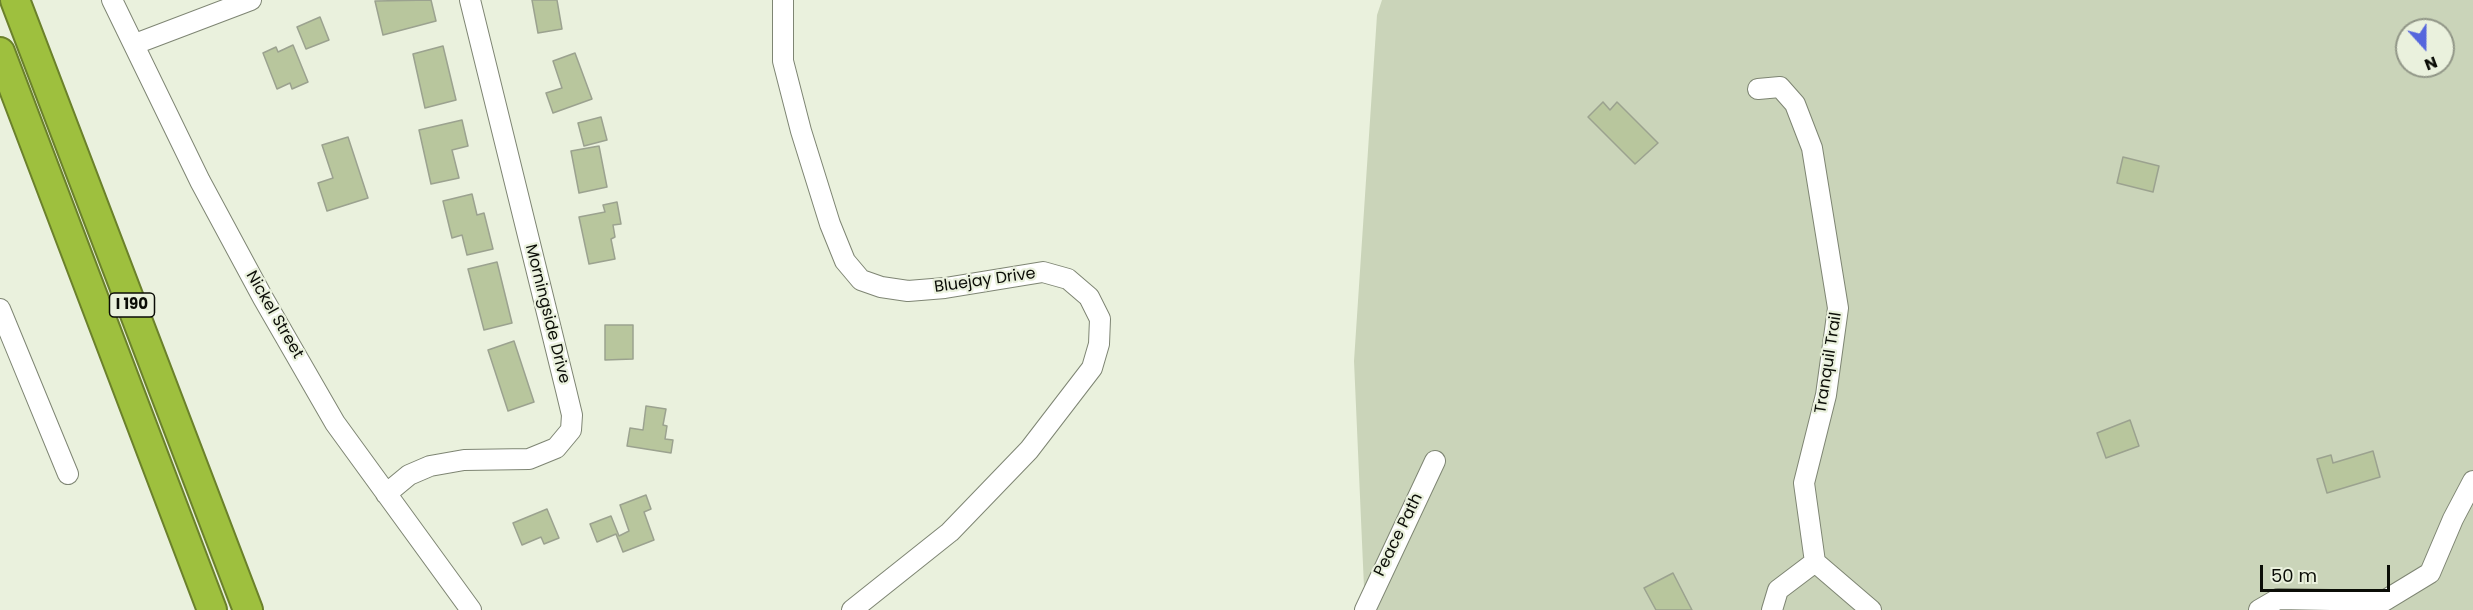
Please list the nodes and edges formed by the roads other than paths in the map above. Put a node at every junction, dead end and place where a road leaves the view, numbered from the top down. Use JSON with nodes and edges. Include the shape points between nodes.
{"nodes":[{"id":1,"x":15,"y":0,"type":"edge"},
{"id":2,"x":112,"y":0,"type":"edge"},
{"id":3,"x":251,"y":0,"type":"edge"},
{"id":4,"x":470,"y":0,"type":"edge"},
{"id":5,"x":783,"y":0,"type":"edge"},
{"id":6,"x":135,"y":44,"type":"junction"},
{"id":7,"x":0,"y":52,"type":"edge"},
{"id":8,"x":1758,"y":89,"type":"dead end"},
{"id":9,"x":0,"y":309,"type":"edge"},
{"id":10,"x":1435,"y":461,"type":"dead end"},
{"id":11,"x":68,"y":474,"type":"dead end"},
{"id":12,"x":2473,"y":481,"type":"edge"},
{"id":13,"x":386,"y":494,"type":"junction"},
{"id":14,"x":1815,"y":562,"type":"junction"},
{"id":15,"x":210,"y":610,"type":"edge"},
{"id":16,"x":248,"y":610,"type":"edge"},
{"id":17,"x":471,"y":610,"type":"edge"},
{"id":18,"x":852,"y":610,"type":"edge"},
{"id":19,"x":1365,"y":610,"type":"edge"},
{"id":20,"x":1772,"y":610,"type":"edge"},
{"id":21,"x":1871,"y":610,"type":"edge"},
{"id":22,"x":2259,"y":610,"type":"edge"}],
"edges":[{"from":1,"to":16,"type":"highway","number":"I 190"},
{"from":2,"to":6,"type":"street","name":"Nickel Street"},
{"from":3,"to":6,"type":"street"},
{"from":4,"to":13,"type":"street","name":"Morningside Drive","via":[[572,415],[571,430],[556,448],[529,459],[464,460],[430,466],[409,475]]},
{"from":5,"to":18,"type":"street","name":"Bluejay Drive","via":[[783,61],[801,131],[830,224],[845,261],[861,280],[881,288],[908,291],[1043,272],[1068,279],[1089,297],[1100,319],[1099,344],[1092,368],[1029,450],[950,532]]},
{"from":6,"to":13,"type":"street","name":"Nickel Street","via":[[200,181],[263,298],[335,423]]},
{"from":7,"to":15,"type":"highway","number":"I 190"},
{"from":8,"to":14,"type":"street","name":"Tranquil Trail","via":[[1780,87],[1795,105],[1812,148],[1838,308],[1826,395],[1804,483]]},
{"from":9,"to":11,"type":"street"},
{"from":10,"to":19,"type":"street","name":"Peace Path"},
{"from":12,"to":22,"type":"street","via":[[2430,573],[2421,579],[2384,601],[2278,598]]},
{"from":13,"to":17,"type":"street","name":"Nickel Street"},
{"from":14,"to":20,"type":"street","via":[[1778,590]]},
{"from":14,"to":21,"type":"street"}]}
